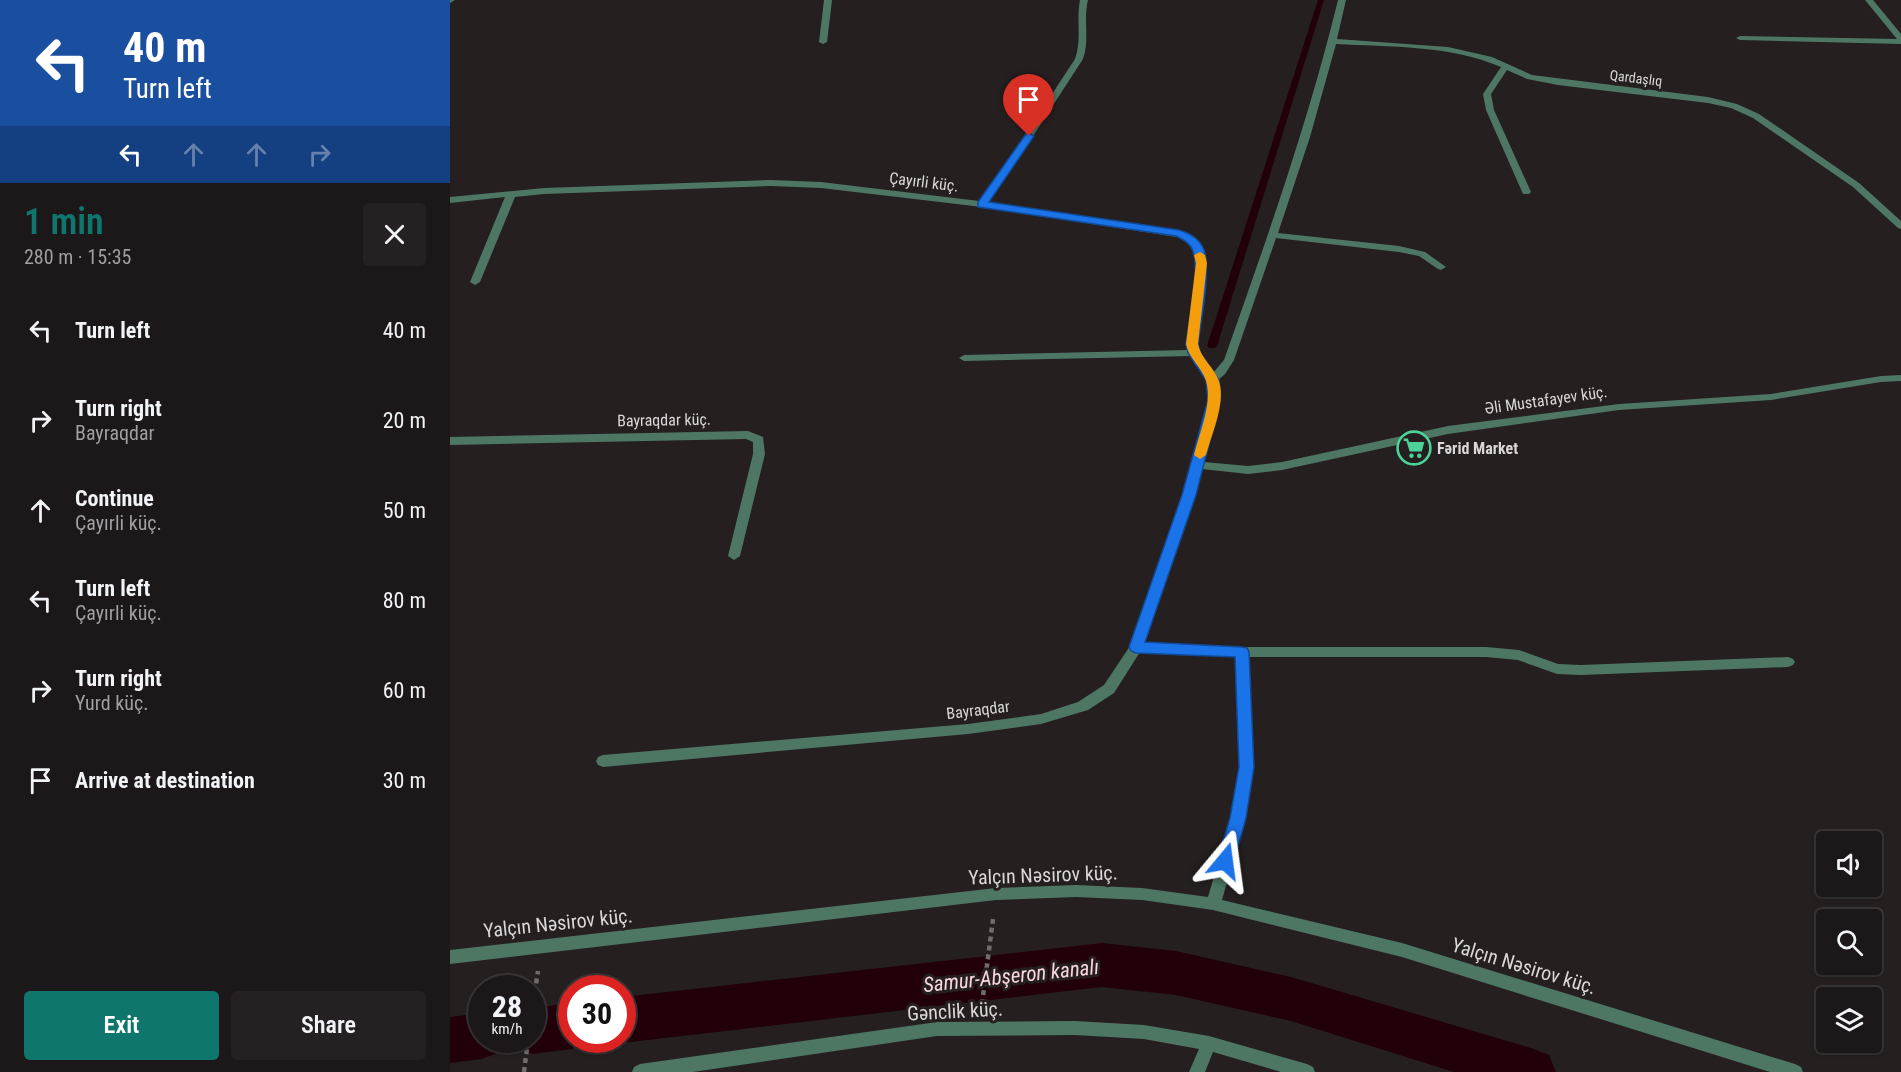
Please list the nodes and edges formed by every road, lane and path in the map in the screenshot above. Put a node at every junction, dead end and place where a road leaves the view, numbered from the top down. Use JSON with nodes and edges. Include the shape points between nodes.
{"nodes":[{"id":1,"x":828,"y":0,"type":"edge"},
{"id":2,"x":1084,"y":0,"type":"edge"},
{"id":3,"x":1342,"y":0,"type":"edge"},
{"id":4,"x":1869,"y":0,"type":"edge"},
{"id":5,"x":1740,"y":38,"type":"dead end"},
{"id":6,"x":1334,"y":41,"type":"junction"},
{"id":7,"x":1901,"y":41,"type":"edge"},
{"id":8,"x":823,"y":42,"type":"dead end"},
{"id":9,"x":1505,"y":67,"type":"junction"},
{"id":10,"x":1526,"y":192,"type":"dead end"},
{"id":11,"x":512,"y":193,"type":"junction"},
{"id":12,"x":450,"y":200,"type":"edge"},
{"id":13,"x":982,"y":204,"type":"junction"},
{"id":14,"x":1901,"y":226,"type":"edge"},
{"id":15,"x":1272,"y":236,"type":"junction"},
{"id":16,"x":1442,"y":267,"type":"dead end"},
{"id":17,"x":475,"y":282,"type":"dead end"},
{"id":18,"x":1194,"y":353,"type":"junction"},
{"id":19,"x":964,"y":358,"type":"dead end"},
{"id":20,"x":1901,"y":378,"type":"edge"},
{"id":21,"x":1212,"y":380,"type":"junction"},
{"id":22,"x":450,"y":441,"type":"edge"},
{"id":23,"x":1198,"y":465,"type":"junction"},
{"id":24,"x":734,"y":556,"type":"dead end"},
{"id":25,"x":1136,"y":647,"type":"junction"},
{"id":26,"x":1242,"y":652,"type":"junction"},
{"id":27,"x":1788,"y":662,"type":"dead end"},
{"id":28,"x":603,"y":761,"type":"dead end"},
{"id":29,"x":996,"y":894,"type":"junction"},
{"id":30,"x":1213,"y":904,"type":"junction"},
{"id":31,"x":542,"y":946,"type":"junction"},
{"id":32,"x":450,"y":957,"type":"edge"},
{"id":33,"x":537,"y":975,"type":"edge"},
{"id":34,"x":979,"y":1030,"type":"junction"},
{"id":35,"x":1209,"y":1043,"type":"junction"},
{"id":36,"x":526,"y":1053,"type":"edge"},
{"id":37,"x":524,"y":1072,"type":"edge"},
{"id":38,"x":640,"y":1072,"type":"edge"},
{"id":39,"x":1197,"y":1072,"type":"edge"},
{"id":40,"x":1306,"y":1072,"type":"edge"},
{"id":41,"x":1795,"y":1072,"type":"edge"}],
"edges":[{"from":1,"to":8,"type":"street"},
{"from":2,"to":13,"type":"street","via":[[1080,19],[1085,33],[1084,48],[1079,59]]},
{"from":3,"to":6,"type":"street"},
{"from":4,"to":7,"type":"street"},
{"from":5,"to":7,"type":"street"},
{"from":6,"to":9,"type":"street","name":"Qardaşlıq","via":[[1448,50],[1489,59]]},
{"from":6,"to":15,"type":"street"},
{"from":9,"to":10,"type":"street","via":[[1487,94],[1490,110]]},
{"from":9,"to":14,"type":"street","name":"Qardaşlıq","via":[[1558,82],[1734,106],[1756,116],[1856,185]]},
{"from":11,"to":12,"type":"street","name":"Çayırli küç."},
{"from":11,"to":13,"type":"street","name":"Çayırli küç.","via":[[771,183]]},
{"from":11,"to":17,"type":"street"},
{"from":13,"to":18,"type":"street","name":"Çayırli küç.","via":[[1191,239],[1202,263],[1193,329]]},
{"from":15,"to":16,"type":"street","via":[[1399,249],[1422,254]]},
{"from":15,"to":21,"type":"street","via":[[1229,360]]},
{"from":18,"to":19,"type":"street"},
{"from":18,"to":21,"type":"street"},
{"from":20,"to":23,"type":"street","name":"Əli Mustafayev küç.","via":[[1771,397],[1619,407],[1448,430],[1282,466],[1248,470]]},
{"from":21,"to":23,"type":"street","via":[[1214,400]]},
{"from":22,"to":24,"type":"street","name":"Bayraqdar küç.","via":[[748,435],[759,440],[759,454]]},
{"from":23,"to":25,"type":"street","name":"Bayraqdar"},
{"from":25,"to":26,"type":"street"},
{"from":25,"to":28,"type":"street","name":"Bayraqdar","via":[[1109,689],[1083,706],[1041,719],[969,729]]},
{"from":26,"to":27,"type":"street","via":[[1486,652],[1519,655],[1557,669],[1581,670]]},
{"from":26,"to":30,"type":"street","via":[[1246,767],[1238,818]]},
{"from":29,"to":30,"type":"street","name":"Yalçın Nəsirov küç.","via":[[1088,891]]},
{"from":29,"to":31,"type":"street","name":"Yalçın Nəsirov küç."},
{"from":29,"to":34,"type":"path"},
{"from":30,"to":41,"type":"street","name":"Yalçın Nəsirov küç.","via":[[1402,950]]},
{"from":31,"to":32,"type":"street","name":"Yalçın Nəsirov küç."},
{"from":31,"to":33,"type":"path"},
{"from":34,"to":35,"type":"street","name":"Gənclik küç.","via":[[1075,1028],[1144,1032]]},
{"from":34,"to":38,"type":"street","name":"Gənclik küç.","via":[[937,1029]]},
{"from":35,"to":39,"type":"street"},
{"from":35,"to":40,"type":"street","name":"Gənclik küç."},
{"from":36,"to":37,"type":"path"}]}
